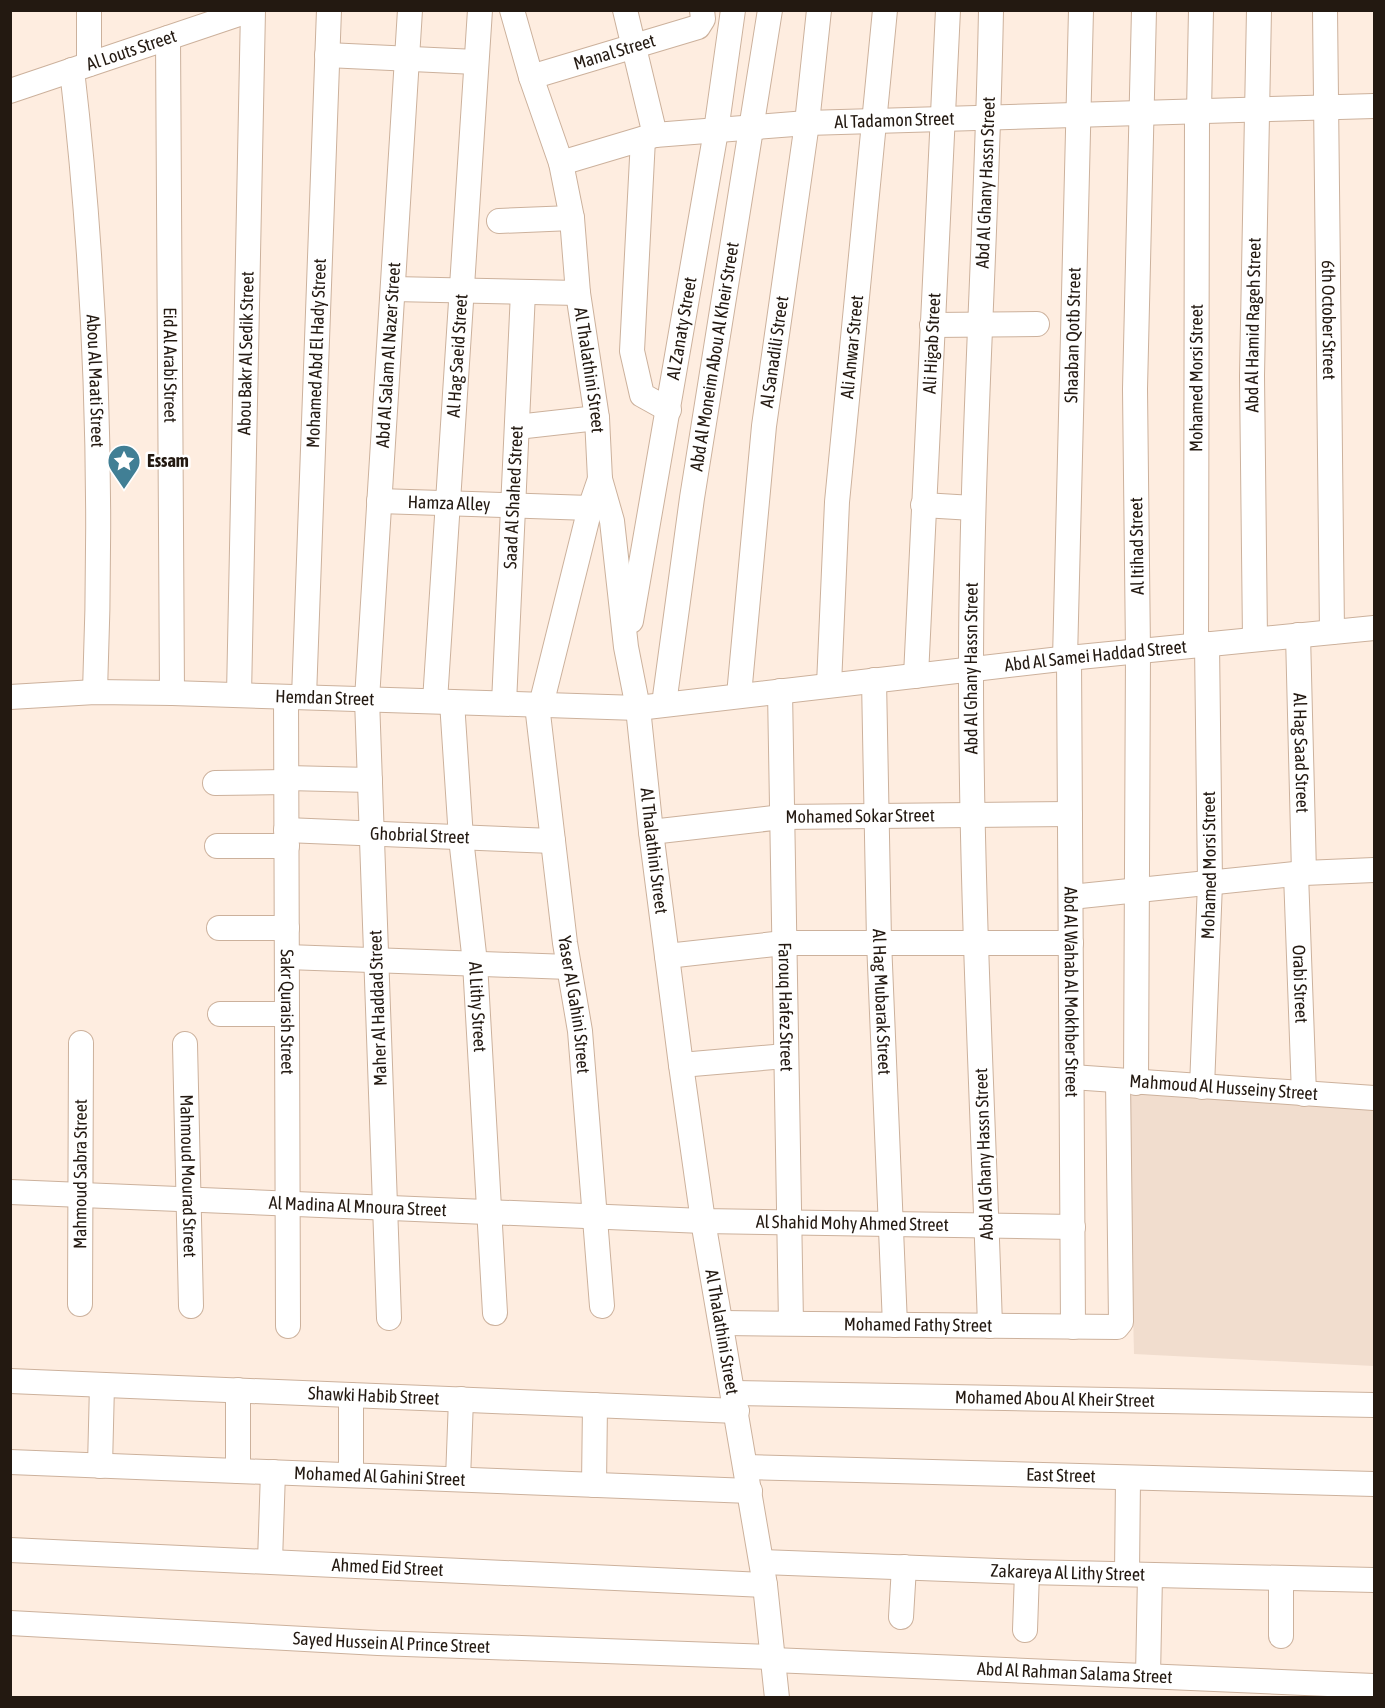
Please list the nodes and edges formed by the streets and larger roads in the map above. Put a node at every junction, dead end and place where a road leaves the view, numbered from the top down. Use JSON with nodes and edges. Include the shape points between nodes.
{"nodes":[{"id":1,"x":89,"y":10,"type":"edge"},
{"id":2,"x":252,"y":10,"type":"edge"},
{"id":3,"x":329,"y":10,"type":"edge"},
{"id":4,"x":410,"y":10,"type":"edge"},
{"id":5,"x":480,"y":10,"type":"edge"},
{"id":6,"x":512,"y":10,"type":"edge"},
{"id":7,"x":625,"y":10,"type":"edge"},
{"id":8,"x":733,"y":10,"type":"edge"},
{"id":9,"x":770,"y":10,"type":"edge"},
{"id":10,"x":819,"y":10,"type":"edge"},
{"id":11,"x":885,"y":10,"type":"edge"},
{"id":12,"x":948,"y":10,"type":"edge"},
{"id":13,"x":991,"y":10,"type":"edge"},
{"id":14,"x":1081,"y":10,"type":"edge"},
{"id":15,"x":1144,"y":10,"type":"edge"},
{"id":16,"x":1201,"y":10,"type":"edge"},
{"id":17,"x":1259,"y":10,"type":"edge"},
{"id":18,"x":1325,"y":10,"type":"edge"},
{"id":19,"x":700,"y":19,"type":"edge"},
{"id":20,"x":168,"y":38,"type":"junction"},
{"id":21,"x":633,"y":46,"type":"junction"},
{"id":22,"x":327,"y":55,"type":"junction"},
{"id":23,"x":407,"y":59,"type":"junction"},
{"id":24,"x":476,"y":62,"type":"junction"},
{"id":25,"x":80,"y":67,"type":"junction"},
{"id":26,"x":531,"y":77,"type":"junction"},
{"id":27,"x":10,"y":91,"type":"edge"},
{"id":28,"x":1374,"y":106,"type":"edge"},
{"id":29,"x":1325,"y":108,"type":"junction"},
{"id":30,"x":1259,"y":110,"type":"junction"},
{"id":31,"x":1198,"y":112,"type":"junction"},
{"id":32,"x":1143,"y":114,"type":"junction"},
{"id":33,"x":1078,"y":116,"type":"junction"},
{"id":34,"x":942,"y":119,"type":"junction"},
{"id":35,"x":989,"y":119,"type":"junction"},
{"id":36,"x":876,"y":120,"type":"junction"},
{"id":37,"x":807,"y":123,"type":"junction"},
{"id":38,"x":753,"y":128,"type":"junction"},
{"id":39,"x":716,"y":131,"type":"junction"},
{"id":40,"x":649,"y":137,"type":"junction"},
{"id":41,"x":561,"y":163,"type":"junction"},
{"id":42,"x":572,"y":218,"type":"junction"},
{"id":43,"x":499,"y":221,"type":"dead end"},
{"id":44,"x":393,"y":289,"type":"junction"},
{"id":45,"x":462,"y":290,"type":"junction"},
{"id":46,"x":523,"y":292,"type":"junction"},
{"id":47,"x":578,"y":293,"type":"junction"},
{"id":48,"x":980,"y":324,"type":"junction"},
{"id":49,"x":1037,"y":324,"type":"dead end"},
{"id":50,"x":932,"y":325,"type":"junction"},
{"id":51,"x":669,"y":410,"type":"junction"},
{"id":52,"x":597,"y":418,"type":"junction"},
{"id":53,"x":517,"y":427,"type":"junction"},
{"id":54,"x":600,"y":479,"type":"junction"},
{"id":55,"x":379,"y":501,"type":"junction"},
{"id":56,"x":448,"y":503,"type":"junction"},
{"id":57,"x":923,"y":505,"type":"junction"},
{"id":58,"x":513,"y":506,"type":"junction"},
{"id":59,"x":590,"y":508,"type":"junction"},
{"id":60,"x":973,"y":508,"type":"junction"},
{"id":61,"x":649,"y":520,"type":"junction"},
{"id":62,"x":612,"y":521,"type":"junction"},
{"id":63,"x":1374,"y":628,"type":"edge"},
{"id":64,"x":1332,"y":632,"type":"junction"},
{"id":65,"x":1298,"y":635,"type":"junction"},
{"id":66,"x":1255,"y":639,"type":"junction"},
{"id":67,"x":1202,"y":645,"type":"junction"},
{"id":68,"x":626,"y":647,"type":"junction"},
{"id":69,"x":1138,"y":651,"type":"junction"},
{"id":70,"x":1067,"y":658,"type":"junction"},
{"id":71,"x":971,"y":669,"type":"junction"},
{"id":72,"x":916,"y":676,"type":"junction"},
{"id":73,"x":874,"y":680,"type":"junction"},
{"id":74,"x":829,"y":686,"type":"junction"},
{"id":75,"x":780,"y":691,"type":"junction"},
{"id":76,"x":95,"y":692,"type":"junction"},
{"id":77,"x":172,"y":693,"type":"junction"},
{"id":78,"x":239,"y":695,"type":"junction"},
{"id":79,"x":739,"y":695,"type":"junction"},
{"id":80,"x":10,"y":697,"type":"edge"},
{"id":81,"x":295,"y":697,"type":"junction"},
{"id":82,"x":367,"y":699,"type":"junction"},
{"id":83,"x":443,"y":702,"type":"junction"},
{"id":84,"x":504,"y":703,"type":"junction"},
{"id":85,"x":664,"y":704,"type":"junction"},
{"id":86,"x":539,"y":705,"type":"junction"},
{"id":87,"x":638,"y":708,"type":"junction"},
{"id":88,"x":287,"y":780,"type":"junction"},
{"id":89,"x":370,"y":780,"type":"junction"},
{"id":90,"x":215,"y":783,"type":"dead end"},
{"id":91,"x":1070,"y":814,"type":"junction"},
{"id":92,"x":972,"y":816,"type":"junction"},
{"id":93,"x":782,"y":817,"type":"junction"},
{"id":94,"x":876,"y":817,"type":"junction"},
{"id":95,"x":651,"y":832,"type":"junction"},
{"id":96,"x":372,"y":834,"type":"junction"},
{"id":97,"x":286,"y":838,"type":"junction"},
{"id":98,"x":461,"y":838,"type":"junction"},
{"id":99,"x":553,"y":842,"type":"junction"},
{"id":100,"x":217,"y":846,"type":"dead end"},
{"id":101,"x":1374,"y":870,"type":"edge"},
{"id":102,"x":1300,"y":873,"type":"junction"},
{"id":103,"x":1210,"y":883,"type":"junction"},
{"id":104,"x":1135,"y":891,"type":"junction"},
{"id":105,"x":1071,"y":897,"type":"junction"},
{"id":106,"x":219,"y":928,"type":"dead end"},
{"id":107,"x":287,"y":928,"type":"junction"},
{"id":108,"x":879,"y":941,"type":"junction"},
{"id":109,"x":975,"y":941,"type":"junction"},
{"id":110,"x":784,"y":943,"type":"junction"},
{"id":111,"x":1071,"y":943,"type":"junction"},
{"id":112,"x":667,"y":956,"type":"junction"},
{"id":113,"x":287,"y":957,"type":"junction"},
{"id":114,"x":376,"y":960,"type":"junction"},
{"id":115,"x":475,"y":963,"type":"junction"},
{"id":116,"x":569,"y":967,"type":"junction"},
{"id":117,"x":220,"y":1014,"type":"dead end"},
{"id":118,"x":287,"y":1014,"type":"junction"},
{"id":119,"x":81,"y":1043,"type":"dead end"},
{"id":120,"x":185,"y":1044,"type":"dead end"},
{"id":121,"x":786,"y":1056,"type":"junction"},
{"id":122,"x":681,"y":1065,"type":"junction"},
{"id":123,"x":1072,"y":1077,"type":"junction"},
{"id":124,"x":1127,"y":1082,"type":"junction"},
{"id":125,"x":1202,"y":1087,"type":"junction"},
{"id":126,"x":1304,"y":1094,"type":"junction"},
{"id":127,"x":1374,"y":1098,"type":"edge"},
{"id":128,"x":10,"y":1192,"type":"edge"},
{"id":129,"x":80,"y":1195,"type":"junction"},
{"id":130,"x":188,"y":1199,"type":"junction"},
{"id":131,"x":288,"y":1204,"type":"junction"},
{"id":132,"x":385,"y":1208,"type":"junction"},
{"id":133,"x":491,"y":1212,"type":"junction"},
{"id":134,"x":596,"y":1217,"type":"junction"},
{"id":135,"x":704,"y":1221,"type":"junction"},
{"id":136,"x":789,"y":1223,"type":"junction"},
{"id":137,"x":889,"y":1224,"type":"junction"},
{"id":138,"x":987,"y":1226,"type":"junction"},
{"id":139,"x":1073,"y":1227,"type":"junction"},
{"id":140,"x":80,"y":1304,"type":"dead end"},
{"id":141,"x":191,"y":1306,"type":"dead end"},
{"id":142,"x":602,"y":1306,"type":"dead end"},
{"id":143,"x":495,"y":1313,"type":"dead end"},
{"id":144,"x":389,"y":1317,"type":"dead end"},
{"id":145,"x":723,"y":1323,"type":"junction"},
{"id":146,"x":791,"y":1323,"type":"junction"},
{"id":147,"x":895,"y":1325,"type":"junction"},
{"id":148,"x":288,"y":1326,"type":"dead end"},
{"id":149,"x":990,"y":1326,"type":"junction"},
{"id":150,"x":1073,"y":1327,"type":"junction"},
{"id":151,"x":1114,"y":1328,"type":"joint"},
{"id":152,"x":10,"y":1381,"type":"edge"},
{"id":153,"x":102,"y":1385,"type":"junction"},
{"id":154,"x":238,"y":1390,"type":"junction"},
{"id":155,"x":351,"y":1395,"type":"junction"},
{"id":156,"x":461,"y":1400,"type":"junction"},
{"id":157,"x":736,"y":1402,"type":"junction"},
{"id":158,"x":595,"y":1405,"type":"junction"},
{"id":159,"x":1374,"y":1405,"type":"edge"},
{"id":160,"x":10,"y":1462,"type":"edge"},
{"id":161,"x":100,"y":1466,"type":"junction"},
{"id":162,"x":238,"y":1471,"type":"junction"},
{"id":163,"x":273,"y":1472,"type":"junction"},
{"id":164,"x":351,"y":1475,"type":"junction"},
{"id":165,"x":458,"y":1479,"type":"junction"},
{"id":166,"x":748,"y":1479,"type":"junction"},
{"id":167,"x":1128,"y":1479,"type":"junction"},
{"id":168,"x":1374,"y":1484,"type":"edge"},
{"id":169,"x":594,"y":1485,"type":"junction"},
{"id":170,"x":10,"y":1550,"type":"edge"},
{"id":171,"x":270,"y":1561,"type":"junction"},
{"id":172,"x":904,"y":1568,"type":"junction"},
{"id":173,"x":1026,"y":1572,"type":"junction"},
{"id":174,"x":764,"y":1573,"type":"junction"},
{"id":175,"x":1139,"y":1575,"type":"junction"},
{"id":176,"x":1281,"y":1578,"type":"junction"},
{"id":177,"x":1374,"y":1580,"type":"edge"},
{"id":178,"x":901,"y":1617,"type":"dead end"},
{"id":179,"x":10,"y":1623,"type":"edge"},
{"id":180,"x":1026,"y":1630,"type":"dead end"},
{"id":181,"x":1281,"y":1636,"type":"dead end"},
{"id":182,"x":773,"y":1659,"type":"junction"},
{"id":183,"x":1148,"y":1676,"type":"junction"},
{"id":184,"x":1374,"y":1686,"type":"edge"},
{"id":185,"x":777,"y":1698,"type":"edge"}],
"edges":[{"from":1,"to":25,"type":"street","name":"Abou Al Maati Street"},
{"from":2,"to":20,"type":"street","name":"Al Louts Street"},
{"from":2,"to":78,"type":"street","name":"Abou Bakr Al Sedik Street"},
{"from":3,"to":22,"type":"street","name":"Mohamed Abd El Hady Street"},
{"from":4,"to":23,"type":"street","name":"Abd Al Salam Al Nazer Street"},
{"from":5,"to":24,"type":"street","name":"Al Hag Saeid Street"},
{"from":6,"to":26,"type":"street","name":"Al Thalathini Street"},
{"from":7,"to":21,"type":"street"},
{"from":8,"to":39,"type":"street","name":"Al Zanaty Street"},
{"from":9,"to":38,"type":"street","name":"Abd Al Moneim Abou Al Kheir Street"},
{"from":10,"to":37,"type":"street","name":"Al Sanadili Street"},
{"from":11,"to":36,"type":"street","name":"Ali Anwar Street"},
{"from":12,"to":34,"type":"street","name":"Ali Higab Street"},
{"from":13,"to":35,"type":"street","name":"Abd Al Ghany Hassn Street"},
{"from":14,"to":33,"type":"street","name":"Shaaban Qotb Street"},
{"from":15,"to":32,"type":"street","name":"Al Itihad Street"},
{"from":16,"to":31,"type":"street","name":"Mohamed Morsi Street"},
{"from":17,"to":30,"type":"street","name":"Abd Al Hamid Rageh Street"},
{"from":18,"to":29,"type":"street","name":"6th October Street"},
{"from":19,"to":21,"type":"street","name":"Manal Street"},
{"from":20,"to":25,"type":"street","name":"Al Louts Street"},
{"from":20,"to":77,"type":"street","name":"Eid Al Arabi Street"},
{"from":21,"to":26,"type":"street","name":"Manal Street"},
{"from":21,"to":40,"type":"street"},
{"from":22,"to":23,"type":"street"},
{"from":22,"to":81,"type":"street","name":"Mohamed Abd El Hady Street"},
{"from":23,"to":24,"type":"street"},
{"from":23,"to":44,"type":"street","name":"Abd Al Salam Al Nazer Street"},
{"from":24,"to":45,"type":"street","name":"Al Hag Saeid Street"},
{"from":25,"to":27,"type":"street","name":"Al Louts Street"},
{"from":25,"to":76,"type":"street","name":"Abou Al Maati Street","via":[[93,318],[98,610]]},
{"from":26,"to":41,"type":"street","name":"Al Thalathini Street"},
{"from":28,"to":29,"type":"street","name":"Al Tadamon Street"},
{"from":29,"to":30,"type":"street","name":"Al Tadamon Street"},
{"from":29,"to":64,"type":"street","name":"6th October Street"},
{"from":30,"to":31,"type":"street","name":"Al Tadamon Street"},
{"from":30,"to":66,"type":"street","name":"Abd Al Hamid Rageh Street","via":[[1252,376]]},
{"from":31,"to":32,"type":"street","name":"Al Tadamon Street"},
{"from":31,"to":67,"type":"street","name":"Mohamed Morsi Street"},
{"from":32,"to":33,"type":"street","name":"Al Tadamon Street"},
{"from":32,"to":69,"type":"street","name":"Al Itihad Street","via":[[1136,389]]},
{"from":33,"to":35,"type":"street","name":"Al Tadamon Street"},
{"from":33,"to":70,"type":"street","name":"Shaaban Qotb Street"},
{"from":34,"to":35,"type":"street","name":"Al Tadamon Street"},
{"from":34,"to":36,"type":"street","name":"Al Tadamon Street"},
{"from":34,"to":50,"type":"street","name":"Ali Higab Street"},
{"from":35,"to":48,"type":"street","name":"Abd Al Ghany Hassn Street"},
{"from":36,"to":37,"type":"street","name":"Al Tadamon Street"},
{"from":36,"to":74,"type":"street","name":"Ali Anwar Street","via":[[837,502]]},
{"from":37,"to":38,"type":"street","name":"Al Tadamon Street"},
{"from":37,"to":79,"type":"street","name":"Al Sanadili Street","via":[[764,426]]},
{"from":38,"to":39,"type":"street","name":"Al Tadamon Street"},
{"from":38,"to":85,"type":"street","name":"Abd Al Moneim Abou Al Kheir Street","via":[[692,498]]},
{"from":39,"to":40,"type":"street","name":"Al Tadamon Street"},
{"from":39,"to":51,"type":"street","name":"Al Zanaty Street"},
{"from":40,"to":41,"type":"street","name":"Al Tadamon Street"},
{"from":40,"to":51,"type":"street","via":[[632,351],[642,394]]},
{"from":41,"to":42,"type":"street","name":"Al Thalathini Street"},
{"from":42,"to":43,"type":"street"},
{"from":42,"to":47,"type":"street","name":"Al Thalathini Street"},
{"from":44,"to":45,"type":"street"},
{"from":44,"to":55,"type":"street","name":"Abd Al Salam Al Nazer Street"},
{"from":45,"to":46,"type":"street"},
{"from":45,"to":56,"type":"street","name":"Al Hag Saeid Street"},
{"from":46,"to":47,"type":"street"},
{"from":46,"to":53,"type":"street","name":"Saad Al Shahed Street"},
{"from":47,"to":52,"type":"street","name":"Al Thalathini Street"},
{"from":48,"to":49,"type":"street"},
{"from":48,"to":50,"type":"street"},
{"from":48,"to":60,"type":"street","name":"Abd Al Ghany Hassn Street"},
{"from":50,"to":57,"type":"street","name":"Ali Higab Street"},
{"from":51,"to":61,"type":"street","name":"Al Zanaty Street"},
{"from":52,"to":53,"type":"street"},
{"from":52,"to":54,"type":"street","name":"Al Thalathini Street"},
{"from":53,"to":58,"type":"street","name":"Saad Al Shahed Street"},
{"from":54,"to":59,"type":"street"},
{"from":54,"to":62,"type":"street","name":"Al Thalathini Street"},
{"from":55,"to":56,"type":"street","name":"Hamza Alley"},
{"from":55,"to":82,"type":"street","name":"Abd Al Salam Al Nazer Street"},
{"from":56,"to":58,"type":"street","name":"Hamza Alley"},
{"from":56,"to":83,"type":"street","name":"Al Hag Saeid Street"},
{"from":57,"to":60,"type":"street"},
{"from":57,"to":72,"type":"street","name":"Ali Higab Street"},
{"from":58,"to":59,"type":"street","name":"Hamza Alley"},
{"from":58,"to":84,"type":"street","name":"Saad Al Shahed Street"},
{"from":59,"to":86,"type":"street"},
{"from":60,"to":71,"type":"street","name":"Abd Al Ghany Hassn Street"},
{"from":61,"to":62,"type":"street"},
{"from":61,"to":68,"type":"street","name":"Al Zanaty Street"},
{"from":62,"to":68,"type":"street","name":"Al Thalathini Street"},
{"from":63,"to":64,"type":"street","name":"Abd Al Samei Haddad Street"},
{"from":64,"to":65,"type":"street","name":"Abd Al Samei Haddad Street"},
{"from":65,"to":66,"type":"street","name":"Abd Al Samei Haddad Street"},
{"from":65,"to":102,"type":"street","name":"Al Hag Saad Street"},
{"from":66,"to":67,"type":"street","name":"Abd Al Samei Haddad Street"},
{"from":67,"to":69,"type":"street","name":"Abd Al Samei Haddad Street"},
{"from":67,"to":103,"type":"street","name":"Mohamed Morsi Street"},
{"from":68,"to":87,"type":"street","name":"Al Thalathini Street"},
{"from":69,"to":70,"type":"street","name":"Abd Al Samei Haddad Street"},
{"from":69,"to":104,"type":"street","name":"Al Itihad Street"},
{"from":70,"to":71,"type":"street","name":"Abd Al Samei Haddad Street"},
{"from":70,"to":91,"type":"street","name":"Abd Al Wahab Al Mokhber Street"},
{"from":71,"to":72,"type":"street","name":"Abd Al Samei Haddad Street"},
{"from":71,"to":92,"type":"street","name":"Abd Al Ghany Hassn Street"},
{"from":72,"to":73,"type":"street","name":"Abd Al Samei Haddad Street"},
{"from":73,"to":74,"type":"street","name":"Abd Al Samei Haddad Street"},
{"from":73,"to":94,"type":"street","name":"Al Hag Mubarak Street"},
{"from":74,"to":75,"type":"street","name":"Abd Al Samei Haddad Street"},
{"from":75,"to":79,"type":"street","name":"Abd Al Samei Haddad Street"},
{"from":75,"to":93,"type":"street","name":"Farouq Hafez Street"},
{"from":76,"to":77,"type":"street","name":"Hemdan Street"},
{"from":76,"to":80,"type":"street","name":"Hemdan Street"},
{"from":77,"to":78,"type":"street","name":"Hemdan Street"},
{"from":78,"to":81,"type":"street","name":"Hemdan Street"},
{"from":79,"to":85,"type":"street","name":"Abd Al Samei Haddad Street"},
{"from":81,"to":82,"type":"street","name":"Hemdan Street"},
{"from":81,"to":88,"type":"street","name":"Sakr Quraish Street"},
{"from":82,"to":83,"type":"street","name":"Hemdan Street"},
{"from":82,"to":89,"type":"street","name":"Maher Al Haddad Street"},
{"from":83,"to":84,"type":"street","name":"Hemdan Street"},
{"from":83,"to":98,"type":"street","name":"Al Lithy Street"},
{"from":84,"to":86,"type":"street","name":"Hemdan Street"},
{"from":85,"to":87,"type":"street","name":"Abd Al Samei Haddad Street"},
{"from":86,"to":87,"type":"street","name":"Hemdan Street"},
{"from":86,"to":99,"type":"street","name":"Yaser Al Gahini Street"},
{"from":87,"to":95,"type":"street","name":"Al Thalathini Street"},
{"from":88,"to":89,"type":"street"},
{"from":88,"to":90,"type":"street"},
{"from":88,"to":97,"type":"street","name":"Sakr Quraish Street"},
{"from":89,"to":96,"type":"street","name":"Maher Al Haddad Street"},
{"from":91,"to":92,"type":"street","name":"Mohamed Sokar Street"},
{"from":91,"to":105,"type":"street","name":"Abd Al Wahab Al Mokhber Street"},
{"from":92,"to":94,"type":"street","name":"Mohamed Sokar Street"},
{"from":92,"to":109,"type":"street","name":"Abd Al Ghany Hassn Street"},
{"from":93,"to":94,"type":"street","name":"Mohamed Sokar Street"},
{"from":93,"to":95,"type":"street","name":"Mohamed Sokar Street"},
{"from":93,"to":110,"type":"street","name":"Farouq Hafez Street"},
{"from":94,"to":108,"type":"street","name":"Al Hag Mubarak Street"},
{"from":95,"to":112,"type":"street","name":"Al Thalathini Street"},
{"from":96,"to":97,"type":"street","name":"Ghobrial Street"},
{"from":96,"to":98,"type":"street","name":"Ghobrial Street"},
{"from":96,"to":114,"type":"street","name":"Maher Al Haddad Street"},
{"from":97,"to":100,"type":"street","name":"Ghobrial Street"},
{"from":97,"to":107,"type":"street","name":"Sakr Quraish Street"},
{"from":98,"to":99,"type":"street","name":"Ghobrial Street"},
{"from":98,"to":115,"type":"street","name":"Al Lithy Street"},
{"from":99,"to":116,"type":"street","name":"Yaser Al Gahini Street"},
{"from":101,"to":102,"type":"street"},
{"from":102,"to":103,"type":"street"},
{"from":102,"to":126,"type":"street","name":"Orabi Street"},
{"from":103,"to":104,"type":"street"},
{"from":103,"to":125,"type":"street","name":"Mohamed Morsi Street"},
{"from":104,"to":105,"type":"street"},
{"from":104,"to":124,"type":"street","name":"Al Itihad Street"},
{"from":105,"to":111,"type":"street","name":"Abd Al Wahab Al Mokhber Street"},
{"from":106,"to":107,"type":"street"},
{"from":107,"to":113,"type":"street","name":"Sakr Quraish Street"},
{"from":108,"to":109,"type":"street"},
{"from":108,"to":110,"type":"street"},
{"from":108,"to":137,"type":"street","name":"Al Hag Mubarak Street"},
{"from":109,"to":111,"type":"street"},
{"from":109,"to":138,"type":"street","name":"Abd Al Ghany Hassn Street"},
{"from":110,"to":112,"type":"street"},
{"from":110,"to":121,"type":"street","name":"Farouq Hafez Street"},
{"from":111,"to":123,"type":"street","name":"Abd Al Wahab Al Mokhber Street"},
{"from":112,"to":122,"type":"street","name":"Al Thalathini Street"},
{"from":113,"to":114,"type":"street"},
{"from":113,"to":118,"type":"street","name":"Sakr Quraish Street"},
{"from":114,"to":115,"type":"street"},
{"from":114,"to":132,"type":"street","name":"Maher Al Haddad Street"},
{"from":115,"to":116,"type":"street"},
{"from":115,"to":133,"type":"street","name":"Al Lithy Street"},
{"from":116,"to":134,"type":"street","name":"Yaser Al Gahini Street","via":[[580,1031]]},
{"from":117,"to":118,"type":"street"},
{"from":118,"to":131,"type":"street","name":"Sakr Quraish Street"},
{"from":119,"to":129,"type":"street","name":"Mahmoud Sabra Street"},
{"from":120,"to":130,"type":"street","name":"Mahmoud Mourad Street"},
{"from":121,"to":122,"type":"street"},
{"from":121,"to":136,"type":"street","name":"Farouq Hafez Street"},
{"from":122,"to":135,"type":"street","name":"Al Thalathini Street"},
{"from":123,"to":124,"type":"street","name":"Mahmoud Al Husseiny Street"},
{"from":123,"to":139,"type":"street","name":"Abd Al Wahab Al Mokhber Street"},
{"from":124,"to":125,"type":"street","name":"Mahmoud Al Husseiny Street"},
{"from":124,"to":151,"type":"street","name":"Al Itihad Street","via":[[1121,1322]]},
{"from":125,"to":126,"type":"street","name":"Mahmoud Al Husseiny Street"},
{"from":126,"to":127,"type":"street","name":"Mahmoud Al Husseiny Street"},
{"from":128,"to":129,"type":"street","name":"Al Madina Al Mnoura Street"},
{"from":129,"to":130,"type":"street","name":"Al Madina Al Mnoura Street"},
{"from":129,"to":140,"type":"street","name":"Mahmoud Sabra Street"},
{"from":130,"to":131,"type":"street","name":"Al Madina Al Mnoura Street"},
{"from":130,"to":141,"type":"street","name":"Mahmoud Mourad Street"},
{"from":131,"to":132,"type":"street","name":"Al Madina Al Mnoura Street"},
{"from":131,"to":148,"type":"street","name":"Sakr Quraish Street"},
{"from":132,"to":133,"type":"street","name":"Al Madina Al Mnoura Street"},
{"from":132,"to":144,"type":"street","name":"Maher Al Haddad Street"},
{"from":133,"to":134,"type":"street","name":"Al Madina Al Mnoura Street"},
{"from":133,"to":143,"type":"street","name":"Al Lithy Street"},
{"from":134,"to":135,"type":"street","name":"Al Madina Al Mnoura Street"},
{"from":134,"to":142,"type":"street","name":"Yaser Al Gahini Street"},
{"from":135,"to":136,"type":"street","name":"Al Shahid Mohy Ahmed Street"},
{"from":135,"to":145,"type":"street","name":"Al Thalathini Street"},
{"from":136,"to":137,"type":"street","name":"Al Shahid Mohy Ahmed Street"},
{"from":136,"to":146,"type":"street","name":"Farouq Hafez Street"},
{"from":137,"to":138,"type":"street","name":"Al Shahid Mohy Ahmed Street"},
{"from":137,"to":147,"type":"street","name":"Al Hag Mubarak Street"},
{"from":138,"to":139,"type":"street","name":"Al Shahid Mohy Ahmed Street"},
{"from":138,"to":149,"type":"street","name":"Abd Al Ghany Hassn Street"},
{"from":139,"to":150,"type":"street","name":"Abd Al Wahab Al Mokhber Street"},
{"from":145,"to":146,"type":"street","name":"Mohamed Fathy Street"},
{"from":145,"to":157,"type":"street","name":"Al Thalathini Street"},
{"from":146,"to":147,"type":"street","name":"Mohamed Fathy Street"},
{"from":147,"to":149,"type":"street","name":"Mohamed Fathy Street"},
{"from":149,"to":150,"type":"street","name":"Mohamed Fathy Street"},
{"from":150,"to":151,"type":"street","name":"Mohamed Fathy Street"},
{"from":152,"to":153,"type":"street","name":"Shawki Habib Street"},
{"from":153,"to":154,"type":"street","name":"Shawki Habib Street"},
{"from":153,"to":161,"type":"street"},
{"from":154,"to":155,"type":"street","name":"Shawki Habib Street"},
{"from":154,"to":162,"type":"street"},
{"from":155,"to":156,"type":"street","name":"Shawki Habib Street"},
{"from":155,"to":164,"type":"street"},
{"from":156,"to":158,"type":"street","name":"Shawki Habib Street"},
{"from":156,"to":165,"type":"street"},
{"from":157,"to":158,"type":"street","name":"Shawki Habib Street"},
{"from":157,"to":159,"type":"street","name":"Mohamed Abou Al Kheir Street"},
{"from":157,"to":166,"type":"street","name":"Al Thalathini Street"},
{"from":158,"to":169,"type":"street"},
{"from":160,"to":161,"type":"street","name":"Mohamed Al Gahini Street"},
{"from":161,"to":162,"type":"street","name":"Mohamed Al Gahini Street"},
{"from":162,"to":163,"type":"street","name":"Mohamed Al Gahini Street"},
{"from":163,"to":164,"type":"street","name":"Mohamed Al Gahini Street"},
{"from":163,"to":171,"type":"street"},
{"from":164,"to":165,"type":"street","name":"Mohamed Al Gahini Street"},
{"from":165,"to":169,"type":"street","name":"Mohamed Al Gahini Street"},
{"from":166,"to":167,"type":"street","name":"East Street"},
{"from":166,"to":169,"type":"street","name":"Mohamed Al Gahini Street"},
{"from":166,"to":174,"type":"street","name":"Al Thalathini Street"},
{"from":167,"to":168,"type":"street","name":"East Street"},
{"from":167,"to":175,"type":"street"},
{"from":170,"to":171,"type":"street","name":"Ahmed Eid Street"},
{"from":171,"to":174,"type":"street","name":"Ahmed Eid Street"},
{"from":172,"to":173,"type":"street","name":"Zakareya Al Lithy Street"},
{"from":172,"to":174,"type":"street","name":"Zakareya Al Lithy Street"},
{"from":172,"to":178,"type":"street"},
{"from":173,"to":175,"type":"street","name":"Zakareya Al Lithy Street"},
{"from":173,"to":180,"type":"street"},
{"from":174,"to":182,"type":"street","name":"Al Thalathini Street"},
{"from":175,"to":176,"type":"street","name":"Zakareya Al Lithy Street"},
{"from":175,"to":183,"type":"street"},
{"from":176,"to":177,"type":"street","name":"Zakareya Al Lithy Street"},
{"from":176,"to":181,"type":"street"},
{"from":179,"to":182,"type":"street","name":"Sayed Hussein Al Prince Street"},
{"from":182,"to":183,"type":"street","name":"Abd Al Rahman Salama Street"},
{"from":182,"to":185,"type":"street","name":"Al Thalathini Street"},
{"from":183,"to":184,"type":"street","name":"Abd Al Rahman Salama Street"}]}
